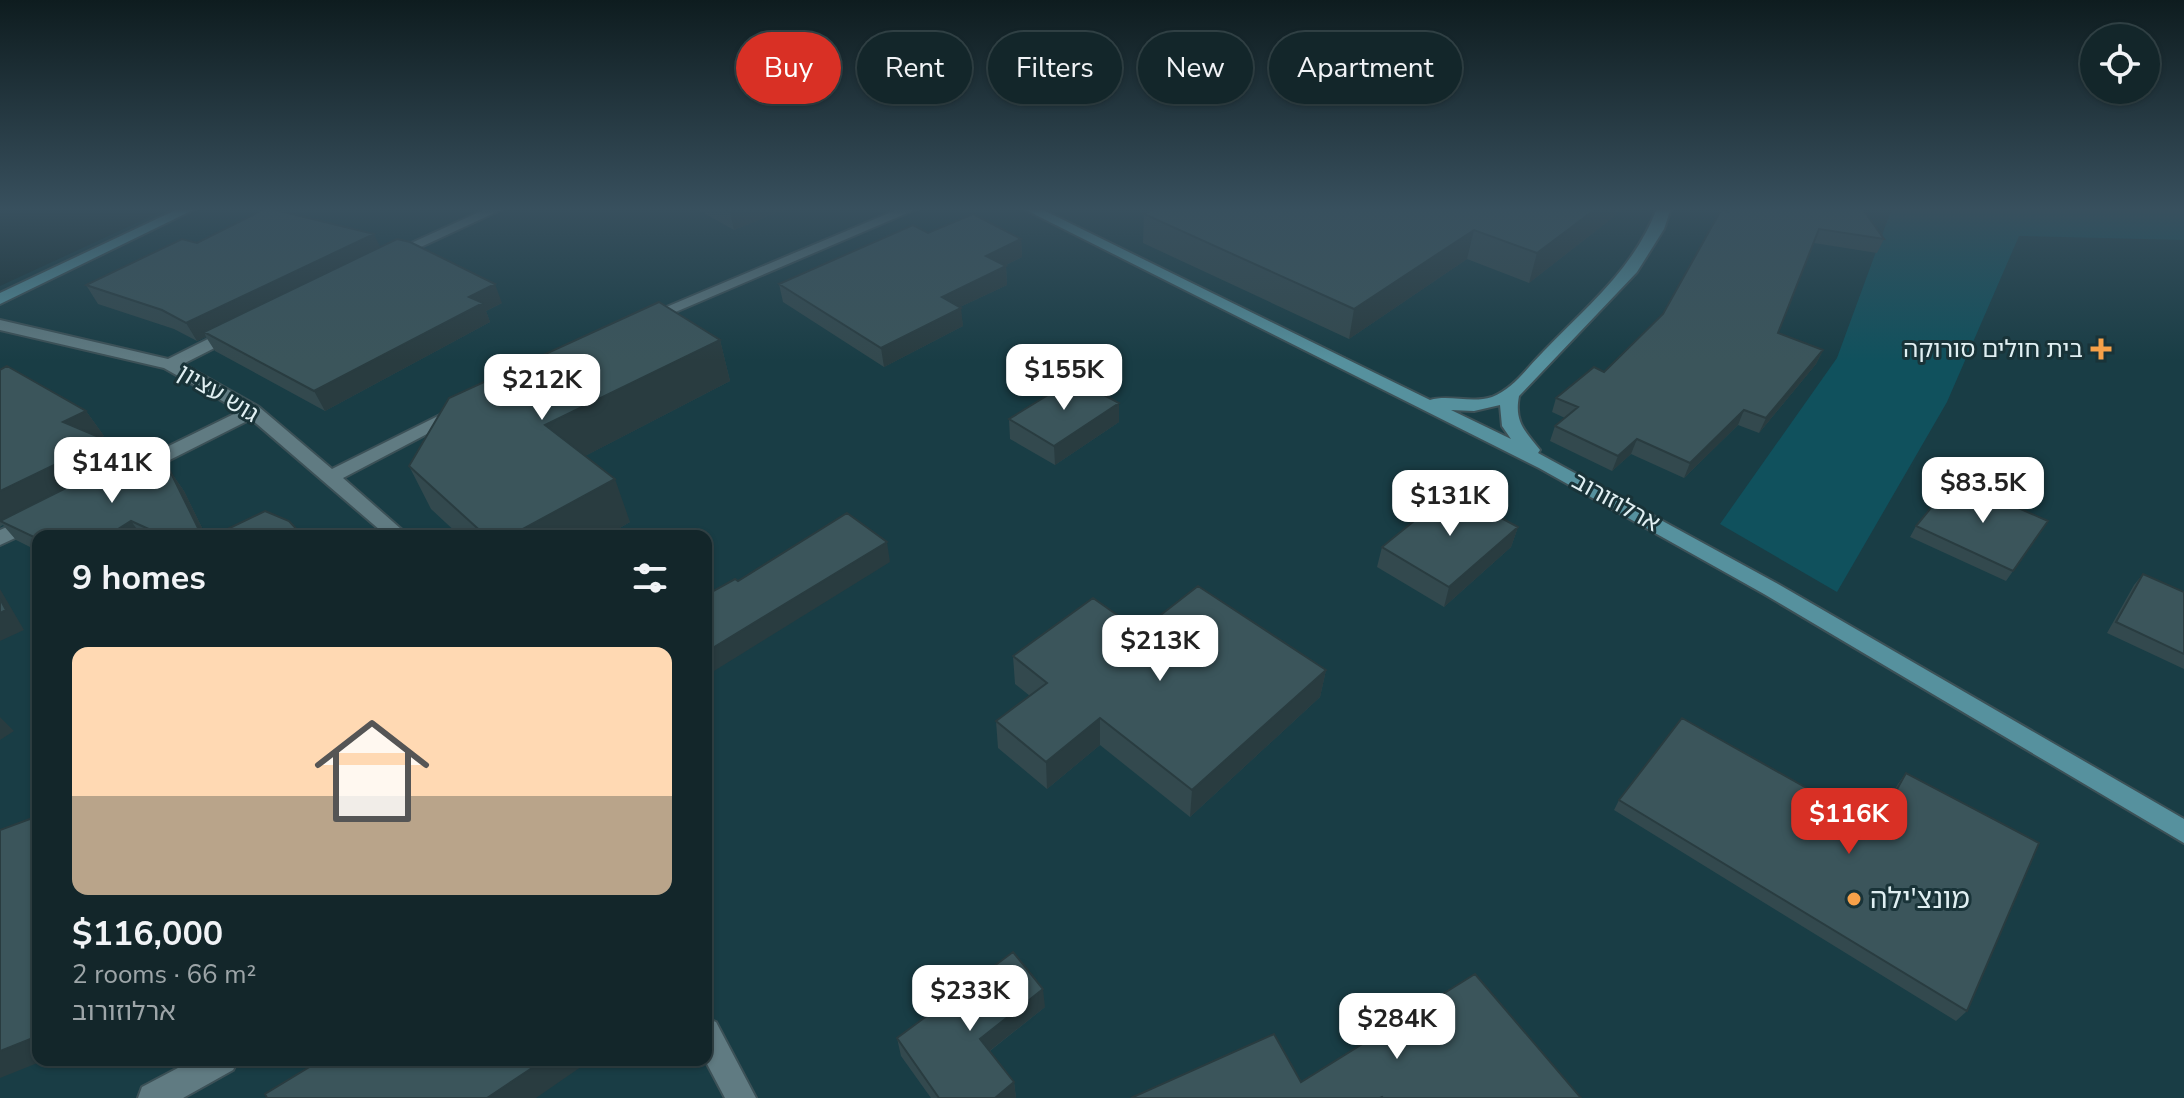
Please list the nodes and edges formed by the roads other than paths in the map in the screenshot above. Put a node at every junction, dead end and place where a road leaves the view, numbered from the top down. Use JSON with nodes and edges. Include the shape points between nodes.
{"nodes":[{"id":1,"x":83,"y":259,"type":"edge"},
{"id":2,"x":383,"y":259,"type":"edge"},
{"id":3,"x":787,"y":259,"type":"edge"},
{"id":4,"x":1137,"y":259,"type":"edge"},
{"id":5,"x":1637,"y":259,"type":"edge"},
{"id":6,"x":375,"y":263,"type":"edge"},
{"id":7,"x":0,"y":299,"type":"edge"},
{"id":8,"x":252,"y":323,"type":"edge"},
{"id":9,"x":0,"y":325,"type":"edge"},
{"id":10,"x":629,"y":328,"type":"edge"},
{"id":11,"x":170,"y":364,"type":"junction"},
{"id":12,"x":1511,"y":395,"type":"junction"},
{"id":13,"x":1418,"y":399,"type":"junction"},
{"id":14,"x":473,"y":405,"type":"edge"},
{"id":15,"x":253,"y":411,"type":"junction"},
{"id":16,"x":1546,"y":464,"type":"junction"},
{"id":17,"x":332,"y":476,"type":"junction"},
{"id":18,"x":112,"y":482,"type":"edge"},
{"id":19,"x":56,"y":510,"type":"edge"},
{"id":20,"x":392,"y":530,"type":"edge"},
{"id":21,"x":0,"y":538,"type":"edge"},
{"id":22,"x":2184,"y":832,"type":"edge"},
{"id":23,"x":712,"y":1043,"type":"edge"},
{"id":24,"x":212,"y":1066,"type":"edge"},
{"id":25,"x":153,"y":1098,"type":"edge"},
{"id":26,"x":741,"y":1098,"type":"edge"}],
"edges":[{"from":1,"to":7,"type":"street"},
{"from":2,"to":6,"type":"street"},
{"from":3,"to":10,"type":"street"},
{"from":4,"to":13,"type":"street","name":"ארלוזורוב"},
{"from":5,"to":12,"type":"street"},
{"from":8,"to":11,"type":"street"},
{"from":9,"to":11,"type":"street","name":"גוש עציון"},
{"from":11,"to":15,"type":"street","name":"גוש עציון"},
{"from":12,"to":13,"type":"street","via":[[1487,404],[1456,406]]},
{"from":12,"to":16,"type":"street","via":[[1506,411],[1510,428]]},
{"from":13,"to":16,"type":"street","name":"ארלוזורוב"},
{"from":14,"to":17,"type":"street"},
{"from":15,"to":17,"type":"street","name":"גוש עציון"},
{"from":15,"to":18,"type":"street"},
{"from":16,"to":22,"type":"street","name":"ארלוזורוב","via":[[1771,589]]},
{"from":17,"to":20,"type":"street","name":"גוש עציון"},
{"from":19,"to":21,"type":"street"},
{"from":23,"to":26,"type":"street"},
{"from":24,"to":25,"type":"street"}]}
